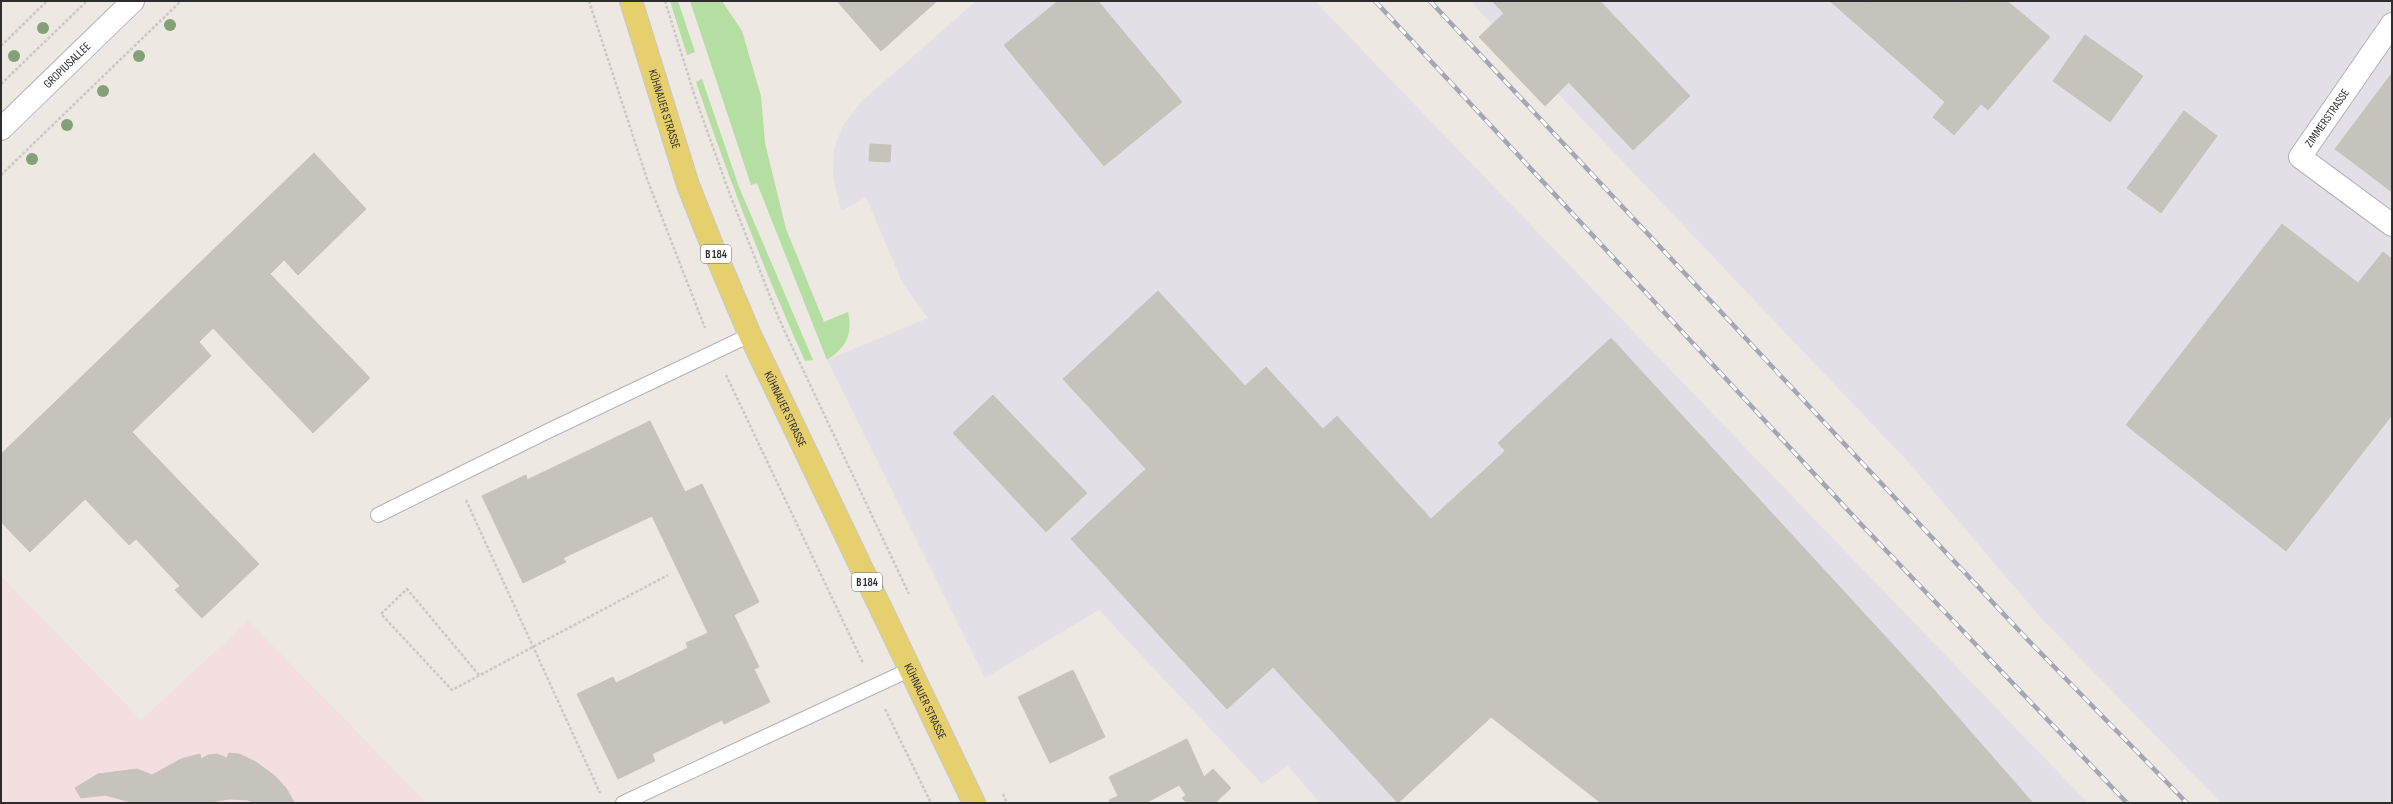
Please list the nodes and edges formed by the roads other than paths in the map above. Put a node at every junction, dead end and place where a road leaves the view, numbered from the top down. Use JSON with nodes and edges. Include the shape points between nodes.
{"nodes":[{"id":1,"x":133,"y":1,"type":"edge"},
{"id":2,"x":631,"y":1,"type":"edge"},
{"id":3,"x":2392,"y":24,"type":"edge"},
{"id":4,"x":1,"y":129,"type":"edge"},
{"id":5,"x":2392,"y":225,"type":"edge"},
{"id":6,"x":750,"y":335,"type":"junction"},
{"id":7,"x":378,"y":515,"type":"dead end"},
{"id":8,"x":909,"y":670,"type":"junction"},
{"id":9,"x":623,"y":803,"type":"edge"},
{"id":10,"x":974,"y":803,"type":"edge"}],
"edges":[{"from":1,"to":4,"type":"street","name":"GROPIUSALLEE"},
{"from":2,"to":6,"type":"main road","name":"KÜHNAUER STRASSE","number":"B 184","via":[[688,185]]},
{"from":3,"to":5,"type":"street","name":"ZIMMERSTRASSE","via":[[2300,157]]},
{"from":6,"to":7,"type":"lane"},
{"from":6,"to":8,"type":"main road","name":"KÜHNAUER STRASSE","number":"B 184"},
{"from":8,"to":9,"type":"lane"},
{"from":8,"to":10,"type":"main road","name":"KÜHNAUER STRASSE","number":"B 184"}]}
